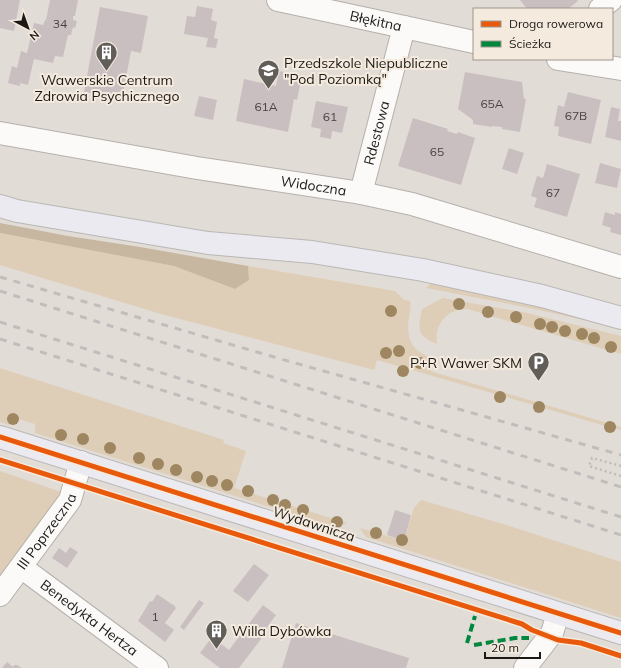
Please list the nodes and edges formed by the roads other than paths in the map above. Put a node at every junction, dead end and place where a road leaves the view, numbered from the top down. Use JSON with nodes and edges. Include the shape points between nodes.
{"nodes":[{"id":1,"x":278,"y":0,"type":"edge"},
{"id":2,"x":611,"y":0,"type":"edge"},
{"id":3,"x":601,"y":8,"type":"edge"},
{"id":4,"x":404,"y":27,"type":"junction"},
{"id":5,"x":473,"y":42,"type":"edge"},
{"id":6,"x":564,"y":60,"type":"edge"},
{"id":7,"x":621,"y":69,"type":"edge"},
{"id":8,"x":0,"y":133,"type":"edge"},
{"id":9,"x":361,"y":193,"type":"junction"},
{"id":10,"x":0,"y":206,"type":"edge"},
{"id":11,"x":621,"y":267,"type":"edge"},
{"id":12,"x":621,"y":318,"type":"edge"},
{"id":13,"x":0,"y":437,"type":"edge"},
{"id":14,"x":81,"y":462,"type":"junction"},
{"id":15,"x":21,"y":567,"type":"junction"},
{"id":16,"x":0,"y":595,"type":"edge"},
{"id":17,"x":558,"y":614,"type":"junction"},
{"id":18,"x":621,"y":633,"type":"edge"},
{"id":19,"x":157,"y":668,"type":"edge"},
{"id":20,"x":525,"y":668,"type":"edge"}],
"edges":[{"from":1,"to":4,"type":"street","name":"Błękitna"},
{"from":2,"to":3,"type":"street"},
{"from":4,"to":5,"type":"street","name":"Błękitna"},
{"from":4,"to":9,"type":"street","name":"Rdestowa"},
{"from":6,"to":7,"type":"street"},
{"from":8,"to":9,"type":"street","name":"Widoczna","via":[[197,168]]},
{"from":9,"to":11,"type":"street","name":"Widoczna","via":[[412,204]]},
{"from":10,"to":12,"type":"main road","via":[[208,243],[312,252],[424,270],[549,297]]},
{"from":13,"to":14,"type":"main road","name":"Wydawnicza"},
{"from":14,"to":15,"type":"street","name":"III Poprzeczna","via":[[70,500]]},
{"from":14,"to":17,"type":"main road","name":"Wydawnicza"},
{"from":15,"to":16,"type":"street","name":"III Poprzeczna"},
{"from":15,"to":19,"type":"street","name":"Benedykta Hertza"},
{"from":17,"to":18,"type":"main road","name":"Wydawnicza"},
{"from":17,"to":20,"type":"street","via":[[552,633]]}]}
